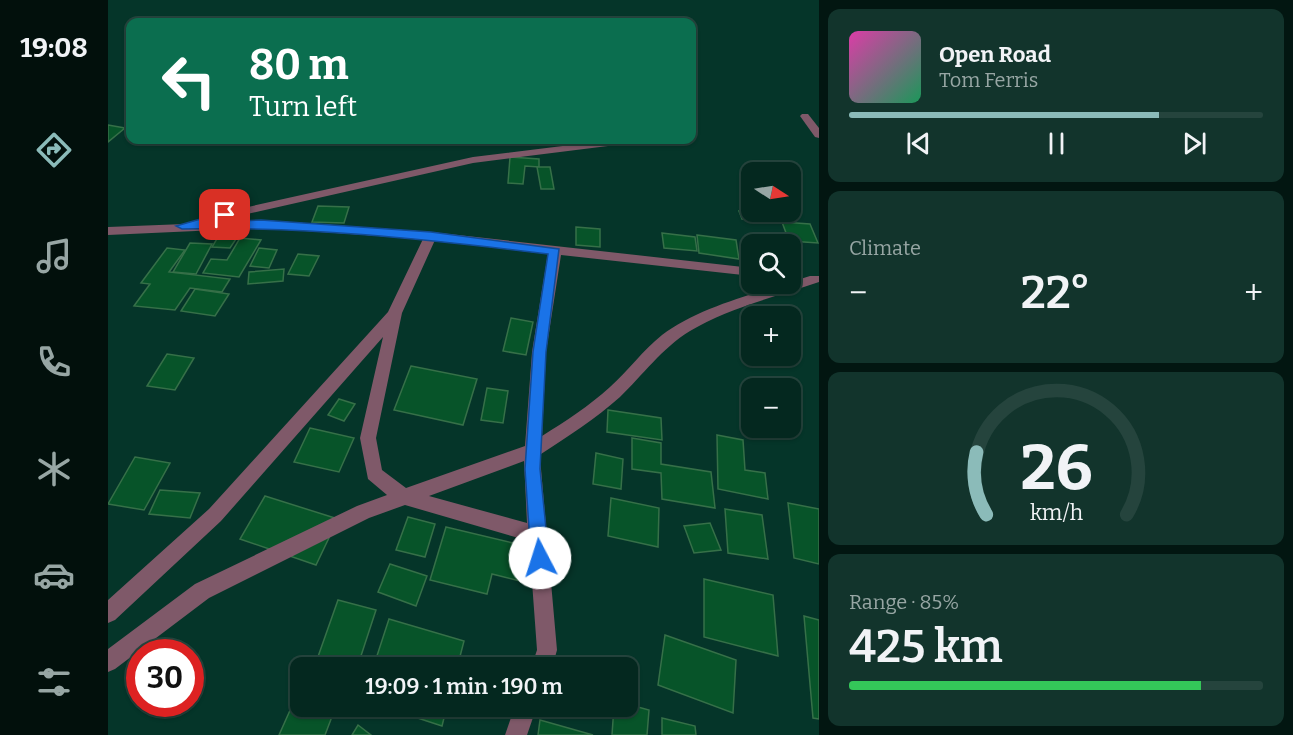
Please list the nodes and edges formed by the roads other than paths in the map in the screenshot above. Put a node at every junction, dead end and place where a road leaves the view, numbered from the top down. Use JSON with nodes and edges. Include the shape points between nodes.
{"nodes":[{"id":1,"x":805,"y":116,"type":"dead end"},
{"id":2,"x":819,"y":135,"type":"edge"},
{"id":3,"x":600,"y":144,"type":"edge"},
{"id":4,"x":182,"y":226,"type":"junction"},
{"id":5,"x":108,"y":231,"type":"edge"},
{"id":6,"x":431,"y":236,"type":"junction"},
{"id":7,"x":555,"y":251,"type":"junction"},
{"id":8,"x":741,"y":271,"type":"edge"},
{"id":9,"x":801,"y":277,"type":"edge"},
{"id":10,"x":817,"y":279,"type":"edge"},
{"id":11,"x":395,"y":314,"type":"junction"},
{"id":12,"x":534,"y":450,"type":"junction"},
{"id":13,"x":402,"y":496,"type":"junction"},
{"id":14,"x":538,"y":535,"type":"junction"},
{"id":15,"x":108,"y":613,"type":"edge"},
{"id":16,"x":545,"y":657,"type":"edge"},
{"id":17,"x":108,"y":662,"type":"edge"},
{"id":18,"x":522,"y":717,"type":"edge"},
{"id":19,"x":516,"y":735,"type":"edge"}],
"edges":[{"from":1,"to":2,"type":"street"},
{"from":3,"to":4,"type":"street","via":[[473,160]]},
{"from":4,"to":5,"type":"street"},
{"from":4,"to":6,"type":"street","via":[[261,224]]},
{"from":6,"to":7,"type":"street"},
{"from":6,"to":11,"type":"street"},
{"from":7,"to":8,"type":"street"},
{"from":7,"to":12,"type":"street","via":[[539,352]]},
{"from":9,"to":10,"type":"street"},
{"from":10,"to":12,"type":"street","via":[[687,326],[666,340],[587,416]]},
{"from":11,"to":13,"type":"street","via":[[368,438],[374,474]]},
{"from":11,"to":15,"type":"street","via":[[215,515]]},
{"from":12,"to":13,"type":"street"},
{"from":12,"to":14,"type":"street"},
{"from":13,"to":14,"type":"street"},
{"from":13,"to":17,"type":"street","via":[[202,591]]},
{"from":14,"to":16,"type":"street"},
{"from":18,"to":19,"type":"street"}]}
